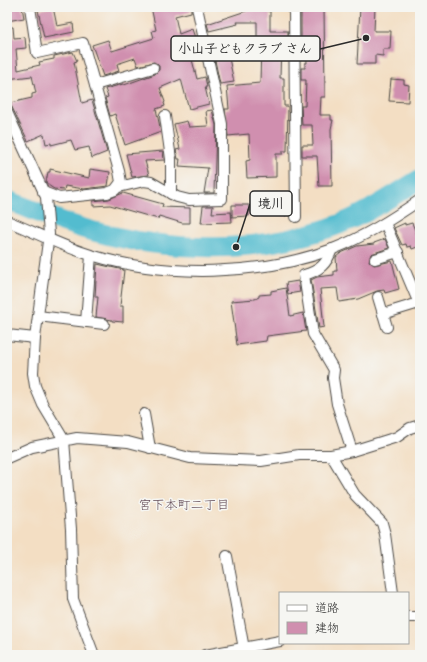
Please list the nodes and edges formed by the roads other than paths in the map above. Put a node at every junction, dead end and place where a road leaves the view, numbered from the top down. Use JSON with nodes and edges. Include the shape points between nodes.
{"nodes":[{"id":1,"x":30,"y":7,"type":"edge"},
{"id":2,"x":197,"y":7,"type":"edge"},
{"id":3,"x":294,"y":7,"type":"edge"},
{"id":4,"x":153,"y":68,"type":"dead end"},
{"id":5,"x":95,"y":85,"type":"junction"},
{"id":6,"x":7,"y":112,"type":"edge"},
{"id":7,"x":165,"y":116,"type":"dead end"},
{"id":8,"x":119,"y":186,"type":"junction"},
{"id":9,"x":172,"y":194,"type":"junction"},
{"id":10,"x":44,"y":195,"type":"junction"},
{"id":11,"x":420,"y":200,"type":"edge"},
{"id":12,"x":296,"y":217,"type":"dead end"},
{"id":13,"x":7,"y":221,"type":"edge"},
{"id":14,"x":385,"y":223,"type":"junction"},
{"id":15,"x":49,"y":236,"type":"junction"},
{"id":16,"x":332,"y":249,"type":"junction"},
{"id":17,"x":398,"y":252,"type":"junction"},
{"id":18,"x":91,"y":255,"type":"junction"},
{"id":19,"x":375,"y":259,"type":"dead end"},
{"id":20,"x":378,"y":298,"type":"dead end"},
{"id":21,"x":420,"y":304,"type":"edge"},
{"id":22,"x":383,"y":314,"type":"junction"},
{"id":23,"x":38,"y":316,"type":"junction"},
{"id":24,"x":86,"y":322,"type":"junction"},
{"id":25,"x":104,"y":324,"type":"dead end"},
{"id":26,"x":387,"y":327,"type":"dead end"},
{"id":27,"x":7,"y":335,"type":"edge"},
{"id":28,"x":35,"y":338,"type":"junction"},
{"id":29,"x":144,"y":414,"type":"dead end"},
{"id":30,"x":420,"y":424,"type":"edge"},
{"id":31,"x":64,"y":440,"type":"junction"},
{"id":32,"x":150,"y":448,"type":"junction"},
{"id":33,"x":352,"y":451,"type":"junction"},
{"id":34,"x":331,"y":455,"type":"junction"},
{"id":35,"x":7,"y":458,"type":"edge"},
{"id":36,"x":227,"y":556,"type":"dead end"},
{"id":37,"x":393,"y":592,"type":"edge"},
{"id":38,"x":409,"y":617,"type":"edge"},
{"id":39,"x":420,"y":617,"type":"edge"},
{"id":40,"x":279,"y":641,"type":"edge"},
{"id":41,"x":244,"y":649,"type":"junction"},
{"id":42,"x":94,"y":655,"type":"edge"},
{"id":43,"x":209,"y":655,"type":"edge"}],
"edges":[{"from":1,"to":5,"type":"street","via":[[37,53],[83,43]]},
{"from":2,"to":9,"type":"street","via":[[222,124],[222,199],[189,200]]},
{"from":3,"to":12,"type":"street"},
{"from":4,"to":5,"type":"street"},
{"from":5,"to":8,"type":"street","via":[[119,171]]},
{"from":6,"to":10,"type":"street"},
{"from":7,"to":9,"type":"street","via":[[171,159]]},
{"from":8,"to":9,"type":"street","via":[[144,181]]},
{"from":8,"to":10,"type":"street","via":[[107,193],[59,198]]},
{"from":10,"to":15,"type":"street"},
{"from":11,"to":14,"type":"street"},
{"from":13,"to":15,"type":"street"},
{"from":14,"to":16,"type":"street"},
{"from":14,"to":17,"type":"street"},
{"from":15,"to":18,"type":"street"},
{"from":15,"to":23,"type":"street"},
{"from":16,"to":18,"type":"street","via":[[289,261],[213,271],[153,268]]},
{"from":16,"to":33,"type":"street","via":[[328,261],[316,272],[304,275],[313,334],[334,370],[337,404]]},
{"from":17,"to":19,"type":"street"},
{"from":17,"to":21,"type":"street"},
{"from":18,"to":24,"type":"street"},
{"from":20,"to":22,"type":"street"},
{"from":21,"to":22,"type":"street"},
{"from":22,"to":26,"type":"street"},
{"from":23,"to":24,"type":"street"},
{"from":23,"to":28,"type":"street"},
{"from":24,"to":25,"type":"street"},
{"from":27,"to":28,"type":"street"},
{"from":28,"to":31,"type":"street","via":[[33,367],[36,386],[43,405]]},
{"from":29,"to":32,"type":"street"},
{"from":30,"to":33,"type":"street","via":[[396,437]]},
{"from":31,"to":32,"type":"street","via":[[77,438],[128,442]]},
{"from":31,"to":35,"type":"street","via":[[32,447]]},
{"from":31,"to":42,"type":"street","via":[[73,599]]},
{"from":32,"to":34,"type":"street","via":[[190,458],[219,461],[261,461],[299,455]]},
{"from":33,"to":34,"type":"street"},
{"from":34,"to":37,"type":"street","via":[[355,494],[382,523]]},
{"from":36,"to":41,"type":"street"},
{"from":38,"to":39,"type":"street"},
{"from":40,"to":41,"type":"street"},
{"from":41,"to":43,"type":"street"}]}
